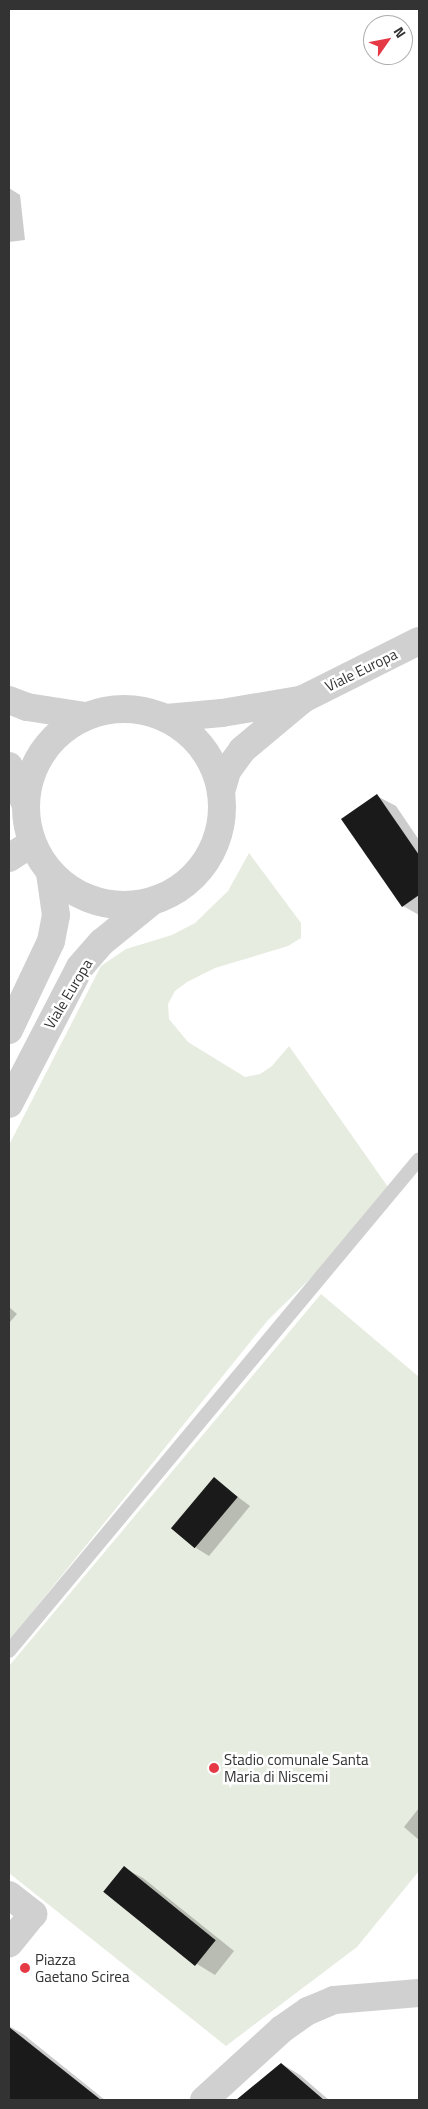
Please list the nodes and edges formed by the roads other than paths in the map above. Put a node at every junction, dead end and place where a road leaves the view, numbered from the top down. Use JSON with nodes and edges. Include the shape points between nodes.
{"nodes":[{"id":1,"x":419,"y":641,"type":"edge"},
{"id":2,"x":302,"y":699,"type":"junction"},
{"id":3,"x":9,"y":700,"type":"edge"},
{"id":4,"x":85,"y":716,"type":"junction"},
{"id":5,"x":166,"y":718,"type":"junction"},
{"id":6,"x":9,"y":766,"type":"edge"},
{"id":7,"x":221,"y":792,"type":"junction"},
{"id":8,"x":25,"y":803,"type":"junction"},
{"id":9,"x":32,"y":843,"type":"junction"},
{"id":10,"x":9,"y":858,"type":"edge"},
{"id":11,"x":50,"y":873,"type":"junction"},
{"id":12,"x":150,"y":903,"type":"junction"},
{"id":13,"x":9,"y":1030,"type":"edge"},
{"id":14,"x":9,"y":1104,"type":"edge"},
{"id":15,"x":419,"y":1159,"type":"edge"},
{"id":16,"x":9,"y":1651,"type":"edge"},
{"id":17,"x":9,"y":1895,"type":"edge"},
{"id":18,"x":9,"y":1944,"type":"edge"},
{"id":19,"x":419,"y":1993,"type":"edge"},
{"id":20,"x":204,"y":2100,"type":"edge"}],
"edges":[{"from":1,"to":2,"type":"street","name":"Viale Europa"},
{"from":2,"to":5,"type":"street","name":"Viale Europa","via":[[222,714]]},
{"from":2,"to":7,"type":"street","name":"Viale Europa","via":[[242,750],[227,771]]},
{"from":3,"to":4,"type":"street","via":[[27,708]]},
{"from":4,"to":5,"type":"street","via":[[112,709],[140,710]]},
{"from":4,"to":8,"type":"street","via":[[66,728],[37,761],[28,782]]},
{"from":5,"to":7,"type":"street","via":[[183,728],[208,756]]},
{"from":6,"to":8,"type":"street"},
{"from":7,"to":12,"type":"street","via":[[222,821],[214,849],[176,892]]},
{"from":8,"to":9,"type":"street"},
{"from":9,"to":10,"type":"street"},
{"from":9,"to":11,"type":"street"},
{"from":11,"to":12,"type":"street","via":[[71,890],[96,902],[122,906]]},
{"from":11,"to":13,"type":"street","via":[[56,915],[51,941]]},
{"from":12,"to":14,"type":"street","name":"Viale Europa","via":[[102,942],[80,967]]},
{"from":15,"to":16,"type":"lane"},
{"from":17,"to":18,"type":"street","via":[[32,1914]]},
{"from":19,"to":20,"type":"street","via":[[334,2000],[308,2011],[282,2029]]}]}
